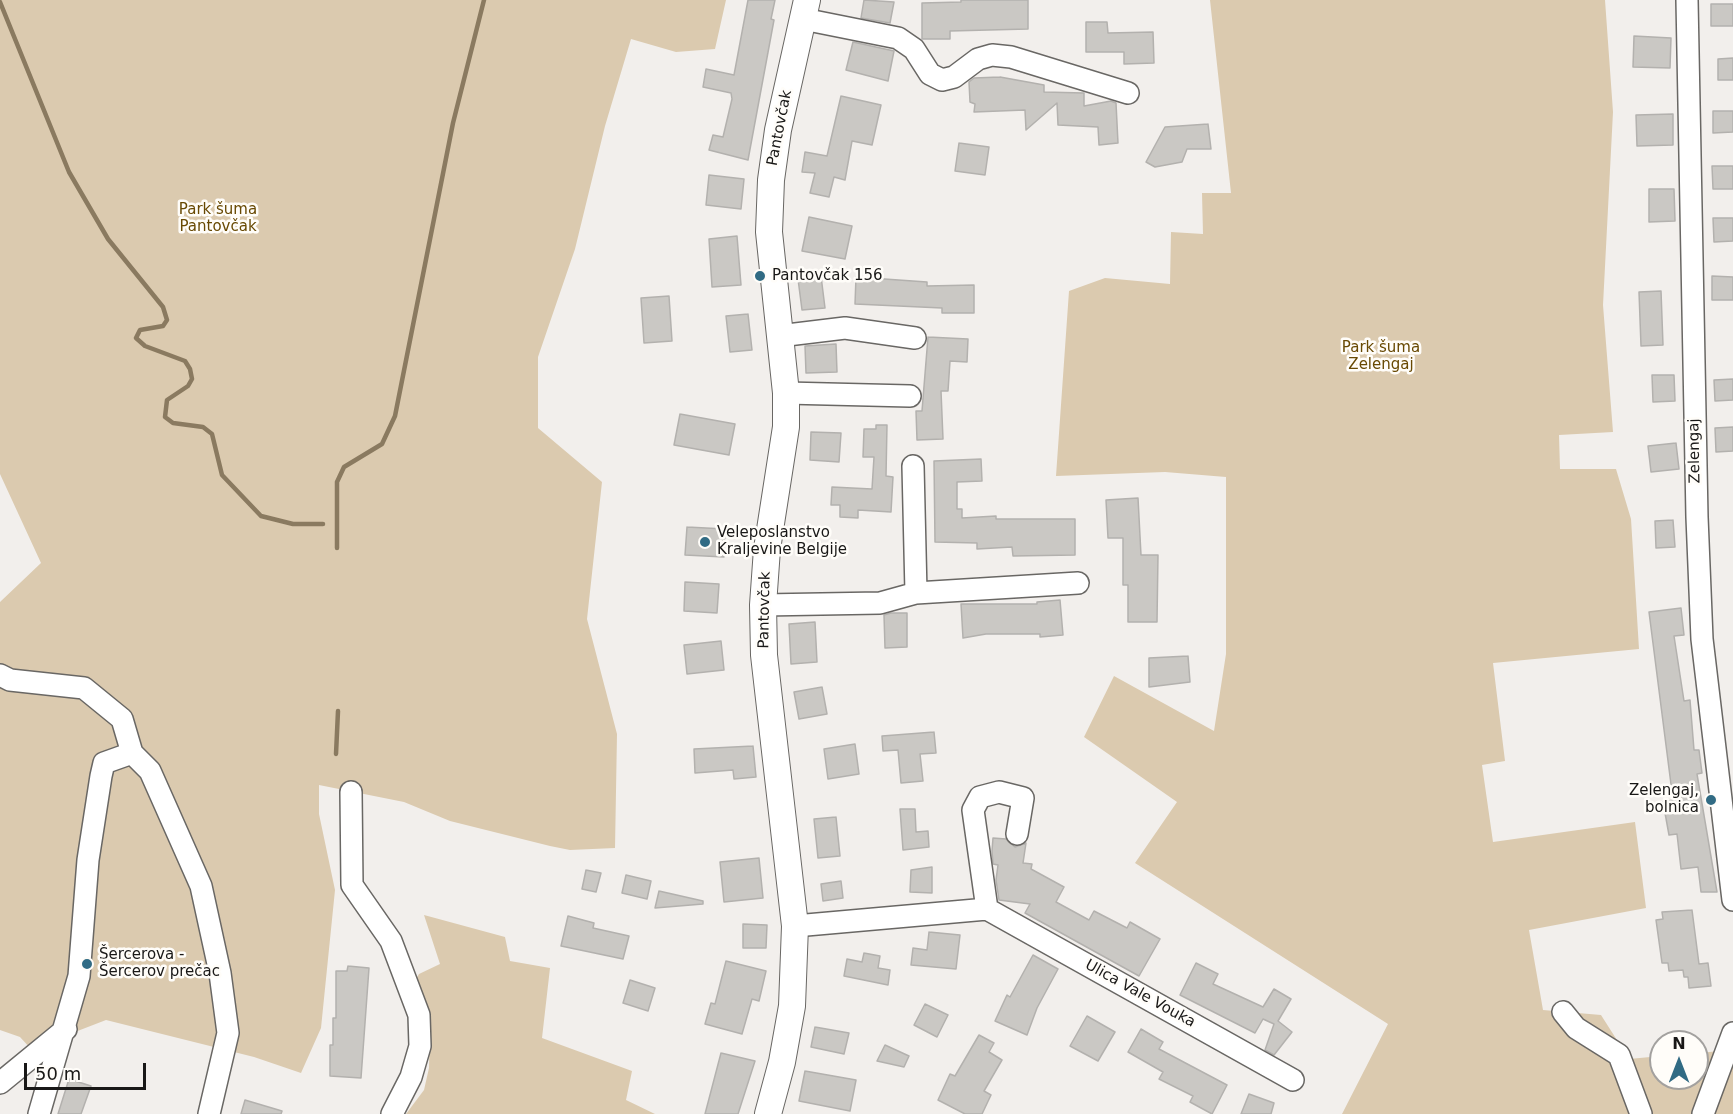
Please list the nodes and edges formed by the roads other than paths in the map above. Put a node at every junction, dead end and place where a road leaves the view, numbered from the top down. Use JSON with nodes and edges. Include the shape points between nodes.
{"nodes":[{"id":1,"x":1687,"y":0,"type":"edge"},
{"id":2,"x":805,"y":10,"type":"edge"},
{"id":3,"x":1128,"y":93,"type":"dead end"},
{"id":4,"x":779,"y":336,"type":"junction"},
{"id":5,"x":915,"y":338,"type":"dead end"},
{"id":6,"x":786,"y":393,"type":"junction"},
{"id":7,"x":910,"y":396,"type":"dead end"},
{"id":8,"x":913,"y":466,"type":"dead end"},
{"id":9,"x":1078,"y":583,"type":"dead end"},
{"id":10,"x":916,"y":593,"type":"junction"},
{"id":11,"x":763,"y":605,"type":"junction"},
{"id":12,"x":0,"y":675,"type":"edge"},
{"id":13,"x":132,"y":753,"type":"junction"},
{"id":14,"x":351,"y":792,"type":"dead end"},
{"id":15,"x":1017,"y":834,"type":"dead end"},
{"id":16,"x":1733,"y":900,"type":"edge"},
{"id":17,"x":987,"y":909,"type":"junction"},
{"id":18,"x":795,"y":926,"type":"junction"},
{"id":19,"x":1563,"y":1012,"type":"dead end"},
{"id":20,"x":66,"y":1029,"type":"junction"},
{"id":21,"x":1733,"y":1033,"type":"edge"},
{"id":22,"x":1293,"y":1080,"type":"dead end"},
{"id":23,"x":0,"y":1083,"type":"edge"},
{"id":24,"x":39,"y":1114,"type":"edge"},
{"id":25,"x":209,"y":1114,"type":"edge"},
{"id":26,"x":392,"y":1114,"type":"edge"},
{"id":27,"x":768,"y":1114,"type":"edge"},
{"id":28,"x":1641,"y":1114,"type":"edge"},
{"id":29,"x":1703,"y":1114,"type":"edge"}],
"edges":[{"from":1,"to":16,"type":"street","name":"Zelengaj","via":[[1701,628]]},
{"from":2,"to":3,"type":"street","via":[[898,38],[914,49],[930,74],[942,80],[954,77],[978,58],[992,55],[1011,57]]},
{"from":2,"to":4,"type":"main road","name":"Pantovčak","via":[[771,180],[769,232]]},
{"from":4,"to":5,"type":"street","via":[[845,328]]},
{"from":4,"to":6,"type":"main road","name":"Pantovčak"},
{"from":6,"to":7,"type":"street"},
{"from":6,"to":11,"type":"main road","name":"Pantovčak","via":[[786,427],[767,549]]},
{"from":8,"to":10,"type":"street"},
{"from":9,"to":10,"type":"street"},
{"from":10,"to":11,"type":"street","via":[[880,603]]},
{"from":11,"to":18,"type":"main road","name":"Pantovčak","via":[[764,655]]},
{"from":12,"to":13,"type":"street","via":[[10,680],[84,688],[122,719]]},
{"from":13,"to":20,"type":"street","via":[[104,763],[88,860],[79,976]]},
{"from":13,"to":25,"type":"street","via":[[150,771],[201,886],[220,973],[228,1033]]},
{"from":14,"to":26,"type":"street","via":[[352,885],[392,941],[419,1015],[420,1046],[411,1077]]},
{"from":15,"to":17,"type":"street","via":[[1023,798],[999,792],[980,797],[973,810]]},
{"from":17,"to":18,"type":"street"},
{"from":17,"to":22,"type":"street","name":"Ulica Vale Vouka"},
{"from":18,"to":27,"type":"main road","name":"Pantovčak","via":[[792,1006]]},
{"from":19,"to":28,"type":"street","via":[[1576,1028],[1619,1055]]},
{"from":20,"to":23,"type":"street"},
{"from":20,"to":24,"type":"street"},
{"from":21,"to":29,"type":"street"}]}
